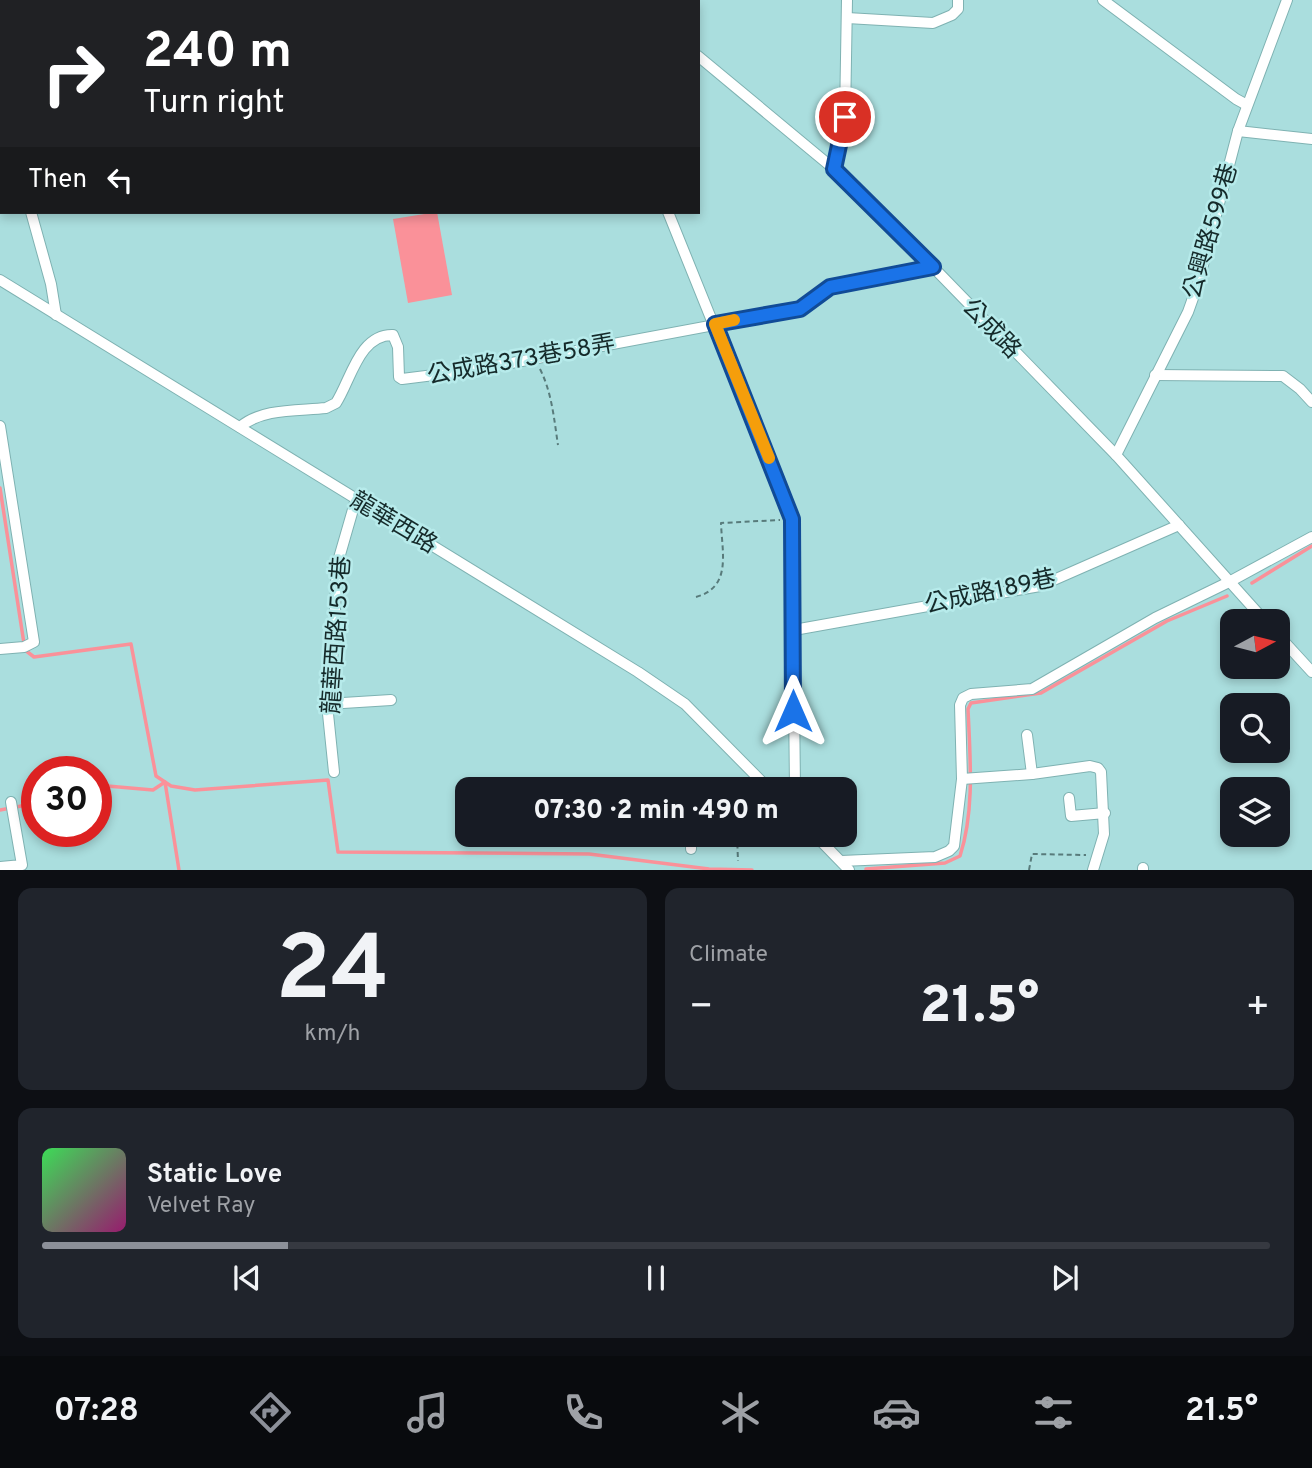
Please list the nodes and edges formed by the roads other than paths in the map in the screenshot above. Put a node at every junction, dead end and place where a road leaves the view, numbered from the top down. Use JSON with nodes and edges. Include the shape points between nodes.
{"nodes":[{"id":1,"x":847,"y":0,"type":"edge"},
{"id":2,"x":958,"y":0,"type":"edge"},
{"id":3,"x":1103,"y":0,"type":"edge"},
{"id":4,"x":1287,"y":0,"type":"edge"},
{"id":5,"x":847,"y":18,"type":"junction"},
{"id":6,"x":700,"y":58,"type":"edge"},
{"id":7,"x":1247,"y":104,"type":"junction"},
{"id":8,"x":1238,"y":131,"type":"junction"},
{"id":9,"x":1312,"y":139,"type":"edge"},
{"id":10,"x":834,"y":169,"type":"junction"},
{"id":11,"x":32,"y":214,"type":"edge"},
{"id":12,"x":669,"y":214,"type":"edge"},
{"id":13,"x":933,"y":267,"type":"junction"},
{"id":14,"x":0,"y":280,"type":"edge"},
{"id":15,"x":56,"y":315,"type":"junction"},
{"id":16,"x":715,"y":324,"type":"junction"},
{"id":17,"x":1155,"y":375,"type":"junction"},
{"id":18,"x":1312,"y":401,"type":"edge"},
{"id":19,"x":0,"y":426,"type":"edge"},
{"id":20,"x":240,"y":427,"type":"junction"},
{"id":21,"x":1116,"y":455,"type":"junction"},
{"id":22,"x":356,"y":499,"type":"junction"},
{"id":23,"x":1179,"y":525,"type":"junction"},
{"id":24,"x":1312,"y":537,"type":"edge"},
{"id":25,"x":1229,"y":582,"type":"junction"},
{"id":26,"x":1254,"y":609,"type":"edge"},
{"id":27,"x":794,"y":630,"type":"junction"},
{"id":28,"x":1290,"y":648,"type":"edge"},
{"id":29,"x":0,"y":649,"type":"edge"},
{"id":30,"x":1312,"y":672,"type":"edge"},
{"id":31,"x":391,"y":700,"type":"dead end"},
{"id":32,"x":327,"y":704,"type":"junction"},
{"id":33,"x":1027,"y":734,"type":"dead end"},
{"id":34,"x":334,"y":772,"type":"dead end"},
{"id":35,"x":1032,"y":774,"type":"junction"},
{"id":36,"x":753,"y":777,"type":"edge"},
{"id":37,"x":795,"y":777,"type":"edge"},
{"id":38,"x":968,"y":779,"type":"junction"},
{"id":39,"x":1069,"y":798,"type":"dead end"},
{"id":40,"x":11,"y":802,"type":"dead end"},
{"id":41,"x":1105,"y":813,"type":"junction"},
{"id":42,"x":827,"y":847,"type":"edge"},
{"id":43,"x":845,"y":865,"type":"edge"},
{"id":44,"x":0,"y":867,"type":"edge"},
{"id":45,"x":1093,"y":870,"type":"edge"}],
"edges":[{"from":1,"to":5,"type":"street"},
{"from":2,"to":5,"type":"street","via":[[952,15],[933,23]]},
{"from":3,"to":7,"type":"street"},
{"from":4,"to":7,"type":"street","name":"公興路599巷"},
{"from":5,"to":10,"type":"street","via":[[845,117]]},
{"from":6,"to":10,"type":"street","name":"公成路"},
{"from":7,"to":8,"type":"street","name":"公興路599巷"},
{"from":8,"to":9,"type":"street"},
{"from":8,"to":17,"type":"street","name":"公興路599巷","via":[[1198,284],[1179,333]]},
{"from":10,"to":13,"type":"street","name":"公成路"},
{"from":11,"to":15,"type":"street"},
{"from":12,"to":16,"type":"street"},
{"from":13,"to":16,"type":"street","name":"公成路373巷58弄","via":[[830,287],[800,309]]},
{"from":13,"to":21,"type":"street","name":"公成路"},
{"from":14,"to":15,"type":"street","name":"龍華西路"},
{"from":15,"to":20,"type":"street","name":"龍華西路"},
{"from":16,"to":20,"type":"street","name":"公成路373巷58弄","via":[[402,380],[393,335],[385,335],[368,344],[336,403],[326,408],[260,414]]},
{"from":16,"to":27,"type":"street","via":[[792,519]]},
{"from":17,"to":18,"type":"street","via":[[1283,376]]},
{"from":17,"to":21,"type":"street","name":"公興路599巷"},
{"from":19,"to":29,"type":"street","via":[[34,642]]},
{"from":20,"to":22,"type":"street","name":"龍華西路"},
{"from":21,"to":23,"type":"street","name":"公成路"},
{"from":22,"to":32,"type":"street","name":"龍華西路153巷","via":[[337,565]]},
{"from":22,"to":36,"type":"street","name":"龍華西路","via":[[685,704]]},
{"from":23,"to":25,"type":"street","name":"公成路"},
{"from":23,"to":27,"type":"street","name":"公成路189巷","via":[[1040,586]]},
{"from":24,"to":25,"type":"street"},
{"from":25,"to":26,"type":"street","name":"公成路"},
{"from":25,"to":38,"type":"street","via":[[1155,618],[1032,689],[963,698]]},
{"from":27,"to":37,"type":"street"},
{"from":28,"to":30,"type":"street"},
{"from":31,"to":32,"type":"street"},
{"from":32,"to":34,"type":"street","name":"龍華西路153巷"},
{"from":33,"to":35,"type":"street"},
{"from":35,"to":38,"type":"street"},
{"from":35,"to":41,"type":"street","via":[[1098,768]]},
{"from":38,"to":43,"type":"street","via":[[954,846],[949,851],[935,857]]},
{"from":39,"to":41,"type":"street","via":[[1071,816]]},
{"from":40,"to":44,"type":"street","via":[[22,864]]},
{"from":41,"to":45,"type":"street"},
{"from":42,"to":43,"type":"street"}]}
